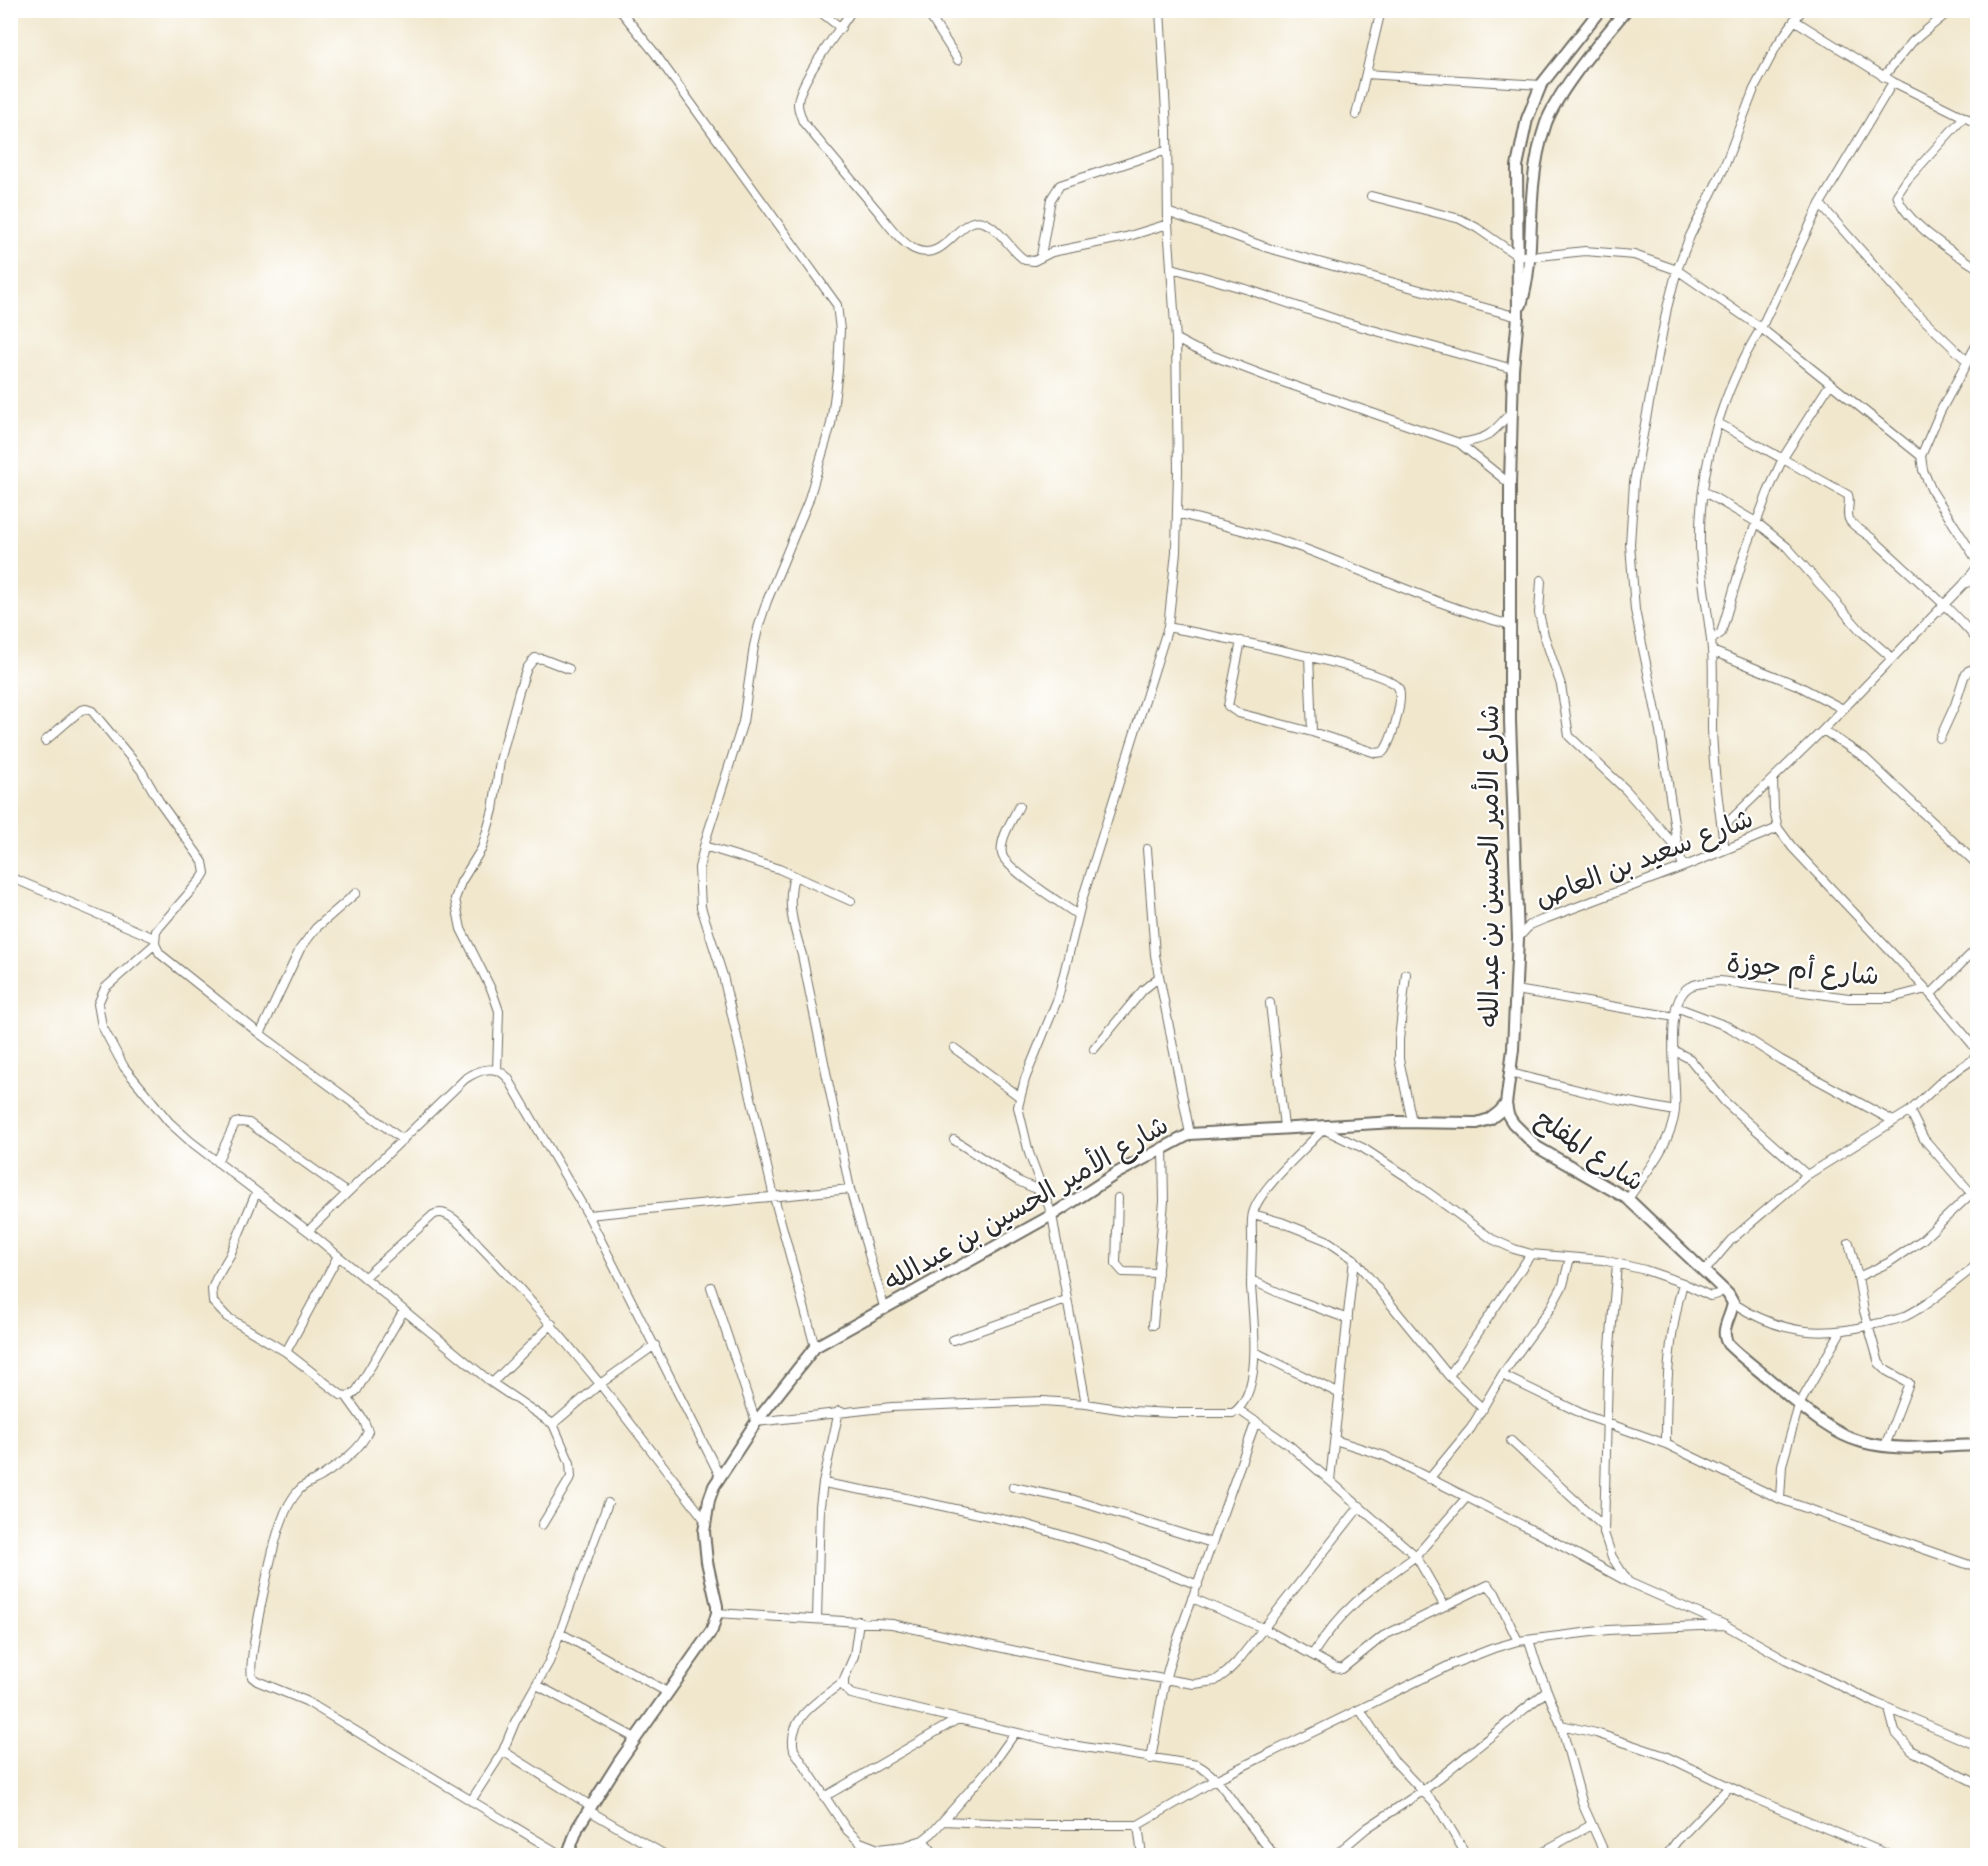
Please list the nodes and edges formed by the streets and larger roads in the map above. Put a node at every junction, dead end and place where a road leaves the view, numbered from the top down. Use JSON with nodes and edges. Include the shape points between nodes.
{"nodes":[{"id":1,"x":620,"y":10,"type":"edge"},
{"id":2,"x":818,"y":10,"type":"edge"},
{"id":3,"x":852,"y":10,"type":"edge"},
{"id":4,"x":926,"y":10,"type":"edge"},
{"id":5,"x":1160,"y":10,"type":"edge"},
{"id":6,"x":1381,"y":10,"type":"edge"},
{"id":7,"x":1600,"y":10,"type":"edge"},
{"id":8,"x":1626,"y":10,"type":"edge"},
{"id":9,"x":1802,"y":10,"type":"edge"},
{"id":10,"x":1951,"y":10,"type":"edge"},
{"id":11,"x":1794,"y":20,"type":"junction"},
{"id":12,"x":841,"y":28,"type":"junction"},
{"id":13,"x":958,"y":60,"type":"dead end"},
{"id":14,"x":1366,"y":74,"type":"junction"},
{"id":15,"x":1883,"y":77,"type":"junction"},
{"id":16,"x":1893,"y":82,"type":"junction"},
{"id":17,"x":1541,"y":85,"type":"junction"},
{"id":18,"x":1356,"y":115,"type":"dead end"},
{"id":19,"x":1964,"y":117,"type":"junction"},
{"id":20,"x":1977,"y":123,"type":"edge"},
{"id":21,"x":1167,"y":150,"type":"junction"},
{"id":22,"x":1371,"y":196,"type":"dead end"},
{"id":23,"x":1820,"y":204,"type":"junction"},
{"id":24,"x":1170,"y":213,"type":"junction"},
{"id":25,"x":1168,"y":224,"type":"junction"},
{"id":26,"x":1516,"y":255,"type":"junction"},
{"id":27,"x":1041,"y":256,"type":"junction"},
{"id":28,"x":1530,"y":257,"type":"junction"},
{"id":29,"x":1172,"y":268,"type":"junction"},
{"id":30,"x":1977,"y":268,"type":"edge"},
{"id":31,"x":1677,"y":270,"type":"junction"},
{"id":32,"x":1518,"y":317,"type":"junction"},
{"id":33,"x":1761,"y":328,"type":"junction"},
{"id":34,"x":1176,"y":339,"type":"junction"},
{"id":35,"x":1977,"y":342,"type":"edge"},
{"id":36,"x":1967,"y":361,"type":"junction"},
{"id":37,"x":1513,"y":369,"type":"junction"},
{"id":38,"x":1830,"y":384,"type":"junction"},
{"id":39,"x":1513,"y":410,"type":"junction"},
{"id":40,"x":1718,"y":423,"type":"junction"},
{"id":41,"x":1459,"y":443,"type":"junction"},
{"id":42,"x":1922,"y":456,"type":"junction"},
{"id":43,"x":1783,"y":458,"type":"junction"},
{"id":44,"x":1510,"y":484,"type":"junction"},
{"id":45,"x":1703,"y":491,"type":"junction"},
{"id":46,"x":1177,"y":513,"type":"junction"},
{"id":47,"x":1756,"y":522,"type":"junction"},
{"id":48,"x":1977,"y":564,"type":"edge"},
{"id":49,"x":1977,"y":578,"type":"edge"},
{"id":50,"x":1541,"y":580,"type":"dead end"},
{"id":51,"x":1963,"y":585,"type":"junction"},
{"id":52,"x":1943,"y":605,"type":"junction"},
{"id":53,"x":1511,"y":625,"type":"junction"},
{"id":54,"x":1168,"y":627,"type":"junction"},
{"id":55,"x":1711,"y":640,"type":"junction"},
{"id":56,"x":1241,"y":641,"type":"junction"},
{"id":57,"x":1977,"y":641,"type":"edge"},
{"id":58,"x":1712,"y":651,"type":"junction"},
{"id":59,"x":1309,"y":656,"type":"junction"},
{"id":60,"x":1892,"y":658,"type":"junction"},
{"id":61,"x":1977,"y":667,"type":"edge"},
{"id":62,"x":569,"y":669,"type":"dead end"},
{"id":63,"x":1844,"y":710,"type":"junction"},
{"id":64,"x":1823,"y":730,"type":"junction"},
{"id":65,"x":1312,"y":732,"type":"junction"},
{"id":66,"x":1940,"y":738,"type":"dead end"},
{"id":67,"x":45,"y":741,"type":"dead end"},
{"id":68,"x":1773,"y":779,"type":"junction"},
{"id":69,"x":1019,"y":806,"type":"dead end"},
{"id":70,"x":1722,"y":828,"type":"junction"},
{"id":71,"x":1778,"y":828,"type":"junction"},
{"id":72,"x":704,"y":846,"type":"junction"},
{"id":73,"x":1147,"y":849,"type":"dead end"},
{"id":74,"x":1678,"y":849,"type":"junction"},
{"id":75,"x":1725,"y":850,"type":"junction"},
{"id":76,"x":1977,"y":865,"type":"edge"},
{"id":77,"x":1683,"y":867,"type":"junction"},
{"id":78,"x":794,"y":876,"type":"junction"},
{"id":79,"x":10,"y":877,"type":"edge"},
{"id":80,"x":356,"y":893,"type":"dead end"},
{"id":81,"x":851,"y":901,"type":"dead end"},
{"id":82,"x":1078,"y":915,"type":"junction"},
{"id":83,"x":1518,"y":938,"type":"junction"},
{"id":84,"x":154,"y":941,"type":"junction"},
{"id":85,"x":1977,"y":947,"type":"edge"},
{"id":86,"x":1406,"y":974,"type":"dead end"},
{"id":87,"x":1159,"y":977,"type":"junction"},
{"id":88,"x":1516,"y":990,"type":"junction"},
{"id":89,"x":1928,"y":991,"type":"junction"},
{"id":90,"x":1270,"y":1003,"type":"dead end"},
{"id":91,"x":1677,"y":1007,"type":"junction"},
{"id":92,"x":1675,"y":1017,"type":"junction"},
{"id":93,"x":260,"y":1034,"type":"junction"},
{"id":94,"x":954,"y":1048,"type":"dead end"},
{"id":95,"x":1094,"y":1049,"type":"dead end"},
{"id":96,"x":1673,"y":1050,"type":"junction"},
{"id":97,"x":1977,"y":1051,"type":"edge"},
{"id":98,"x":1977,"y":1056,"type":"edge"},
{"id":99,"x":497,"y":1070,"type":"junction"},
{"id":100,"x":1510,"y":1073,"type":"junction"},
{"id":101,"x":1020,"y":1097,"type":"junction"},
{"id":102,"x":1506,"y":1104,"type":"junction"},
{"id":103,"x":1675,"y":1111,"type":"junction"},
{"id":104,"x":1910,"y":1111,"type":"junction"},
{"id":105,"x":1893,"y":1121,"type":"junction"},
{"id":106,"x":1412,"y":1122,"type":"junction"},
{"id":107,"x":1284,"y":1127,"type":"junction"},
{"id":108,"x":1325,"y":1127,"type":"junction"},
{"id":109,"x":1190,"y":1134,"type":"junction"},
{"id":110,"x":403,"y":1140,"type":"junction"},
{"id":111,"x":954,"y":1140,"type":"dead end"},
{"id":112,"x":1163,"y":1147,"type":"junction"},
{"id":113,"x":217,"y":1162,"type":"junction"},
{"id":114,"x":1807,"y":1175,"type":"junction"},
{"id":115,"x":850,"y":1189,"type":"junction"},
{"id":116,"x":1974,"y":1190,"type":"edge"},
{"id":117,"x":256,"y":1192,"type":"junction"},
{"id":118,"x":1043,"y":1192,"type":"junction"},
{"id":119,"x":347,"y":1193,"type":"junction"},
{"id":120,"x":774,"y":1197,"type":"junction"},
{"id":121,"x":1118,"y":1198,"type":"dead end"},
{"id":122,"x":1628,"y":1199,"type":"junction"},
{"id":123,"x":1252,"y":1214,"type":"junction"},
{"id":124,"x":588,"y":1215,"type":"junction"},
{"id":125,"x":1052,"y":1215,"type":"junction"},
{"id":126,"x":308,"y":1230,"type":"junction"},
{"id":127,"x":1849,"y":1243,"type":"dead end"},
{"id":128,"x":1531,"y":1254,"type":"junction"},
{"id":129,"x":338,"y":1256,"type":"junction"},
{"id":130,"x":1570,"y":1258,"type":"junction"},
{"id":131,"x":1354,"y":1259,"type":"junction"},
{"id":132,"x":1617,"y":1264,"type":"junction"},
{"id":133,"x":1977,"y":1264,"type":"edge"},
{"id":134,"x":1704,"y":1272,"type":"junction"},
{"id":135,"x":1158,"y":1273,"type":"junction"},
{"id":136,"x":1858,"y":1276,"type":"junction"},
{"id":137,"x":365,"y":1277,"type":"junction"},
{"id":138,"x":1251,"y":1280,"type":"junction"},
{"id":139,"x":1683,"y":1283,"type":"junction"},
{"id":140,"x":711,"y":1287,"type":"dead end"},
{"id":141,"x":1722,"y":1289,"type":"junction"},
{"id":142,"x":1066,"y":1300,"type":"junction"},
{"id":143,"x":1733,"y":1303,"type":"junction"},
{"id":144,"x":404,"y":1310,"type":"junction"},
{"id":145,"x":885,"y":1310,"type":"junction"},
{"id":146,"x":1348,"y":1319,"type":"junction"},
{"id":147,"x":552,"y":1324,"type":"junction"},
{"id":148,"x":1153,"y":1325,"type":"dead end"},
{"id":149,"x":1868,"y":1326,"type":"junction"},
{"id":150,"x":1841,"y":1331,"type":"junction"},
{"id":151,"x":953,"y":1340,"type":"dead end"},
{"id":152,"x":655,"y":1345,"type":"junction"},
{"id":153,"x":815,"y":1347,"type":"junction"},
{"id":154,"x":286,"y":1352,"type":"junction"},
{"id":155,"x":1255,"y":1352,"type":"junction"},
{"id":156,"x":1449,"y":1376,"type":"junction"},
{"id":157,"x":1502,"y":1376,"type":"junction"},
{"id":158,"x":492,"y":1383,"type":"junction"},
{"id":159,"x":600,"y":1384,"type":"junction"},
{"id":160,"x":1340,"y":1394,"type":"junction"},
{"id":161,"x":346,"y":1396,"type":"junction"},
{"id":162,"x":1086,"y":1404,"type":"junction"},
{"id":163,"x":1799,"y":1405,"type":"junction"},
{"id":164,"x":1483,"y":1409,"type":"junction"},
{"id":165,"x":1239,"y":1410,"type":"junction"},
{"id":166,"x":839,"y":1411,"type":"junction"},
{"id":167,"x":1256,"y":1421,"type":"junction"},
{"id":168,"x":756,"y":1422,"type":"junction"},
{"id":169,"x":553,"y":1424,"type":"junction"},
{"id":170,"x":1606,"y":1424,"type":"junction"},
{"id":171,"x":1335,"y":1440,"type":"junction"},
{"id":172,"x":1511,"y":1441,"type":"dead end"},
{"id":173,"x":1666,"y":1444,"type":"junction"},
{"id":174,"x":1977,"y":1445,"type":"edge"},
{"id":175,"x":1885,"y":1446,"type":"junction"},
{"id":176,"x":720,"y":1476,"type":"junction"},
{"id":177,"x":1429,"y":1479,"type":"junction"},
{"id":178,"x":1330,"y":1480,"type":"junction"},
{"id":179,"x":823,"y":1484,"type":"junction"},
{"id":180,"x":1013,"y":1488,"type":"dead end"},
{"id":181,"x":1466,"y":1498,"type":"junction"},
{"id":182,"x":1780,"y":1499,"type":"junction"},
{"id":183,"x":608,"y":1503,"type":"dead end"},
{"id":184,"x":1360,"y":1506,"type":"junction"},
{"id":185,"x":705,"y":1520,"type":"junction"},
{"id":186,"x":542,"y":1526,"type":"dead end"},
{"id":187,"x":1604,"y":1527,"type":"junction"},
{"id":188,"x":1212,"y":1543,"type":"junction"},
{"id":189,"x":1416,"y":1556,"type":"junction"},
{"id":190,"x":1977,"y":1568,"type":"edge"},
{"id":191,"x":1628,"y":1582,"type":"junction"},
{"id":192,"x":1198,"y":1585,"type":"junction"},
{"id":193,"x":1192,"y":1598,"type":"junction"},
{"id":194,"x":1444,"y":1605,"type":"junction"},
{"id":195,"x":717,"y":1613,"type":"junction"},
{"id":196,"x":817,"y":1618,"type":"junction"},
{"id":197,"x":859,"y":1621,"type":"junction"},
{"id":198,"x":1725,"y":1625,"type":"junction"},
{"id":199,"x":1263,"y":1628,"type":"junction"},
{"id":200,"x":560,"y":1633,"type":"junction"},
{"id":201,"x":1529,"y":1640,"type":"junction"},
{"id":202,"x":1518,"y":1641,"type":"junction"},
{"id":203,"x":1312,"y":1655,"type":"junction"},
{"id":204,"x":1165,"y":1680,"type":"junction"},
{"id":205,"x":843,"y":1682,"type":"junction"},
{"id":206,"x":537,"y":1685,"type":"junction"},
{"id":207,"x":1547,"y":1691,"type":"junction"},
{"id":208,"x":667,"y":1692,"type":"junction"},
{"id":209,"x":1889,"y":1709,"type":"junction"},
{"id":210,"x":1360,"y":1710,"type":"junction"},
{"id":211,"x":958,"y":1719,"type":"junction"},
{"id":212,"x":1561,"y":1725,"type":"junction"},
{"id":213,"x":1015,"y":1733,"type":"junction"},
{"id":214,"x":635,"y":1738,"type":"junction"},
{"id":215,"x":1977,"y":1746,"type":"edge"},
{"id":216,"x":503,"y":1751,"type":"junction"},
{"id":217,"x":1150,"y":1759,"type":"junction"},
{"id":218,"x":1216,"y":1779,"type":"junction"},
{"id":219,"x":1977,"y":1784,"type":"edge"},
{"id":220,"x":1729,"y":1787,"type":"junction"},
{"id":221,"x":1424,"y":1790,"type":"junction"},
{"id":222,"x":824,"y":1797,"type":"junction"},
{"id":223,"x":471,"y":1801,"type":"junction"},
{"id":224,"x":590,"y":1808,"type":"junction"},
{"id":225,"x":943,"y":1821,"type":"junction"},
{"id":226,"x":1591,"y":1824,"type":"junction"},
{"id":227,"x":1138,"y":1825,"type":"junction"},
{"id":228,"x":923,"y":1840,"type":"junction"},
{"id":229,"x":565,"y":1856,"type":"edge"},
{"id":230,"x":667,"y":1856,"type":"edge"},
{"id":231,"x":913,"y":1856,"type":"edge"},
{"id":232,"x":936,"y":1856,"type":"edge"},
{"id":233,"x":1142,"y":1856,"type":"edge"},
{"id":234,"x":1275,"y":1856,"type":"edge"},
{"id":235,"x":1334,"y":1856,"type":"edge"},
{"id":236,"x":1467,"y":1856,"type":"edge"},
{"id":237,"x":1535,"y":1856,"type":"edge"},
{"id":238,"x":1606,"y":1856,"type":"edge"},
{"id":239,"x":1666,"y":1856,"type":"edge"},
{"id":240,"x":1892,"y":1856,"type":"edge"}],
"edges":[{"from":1,"to":72,"type":"street","via":[[837,305],[840,330],[836,394],[820,465],[759,625],[743,722]]},
{"from":2,"to":12,"type":"street"},
{"from":3,"to":12,"type":"street"},
{"from":4,"to":13,"type":"street"},
{"from":5,"to":21,"type":"street"},
{"from":6,"to":14,"type":"street"},
{"from":7,"to":17,"type":"street","name":"شارع الأمير الحسين بن عبدالله"},
{"from":8,"to":28,"type":"street","name":"شارع الأمير الحسين بن عبدالله","via":[[1585,62],[1547,121],[1533,187]]},
{"from":9,"to":11,"type":"street"},
{"from":10,"to":15,"type":"street","via":[[1913,41]]},
{"from":11,"to":15,"type":"street"},
{"from":11,"to":31,"type":"street","via":[[1754,89],[1723,170]]},
{"from":12,"to":27,"type":"street","via":[[806,79],[798,103],[800,112],[803,122],[892,228],[915,249],[925,251],[945,245],[965,225],[977,221],[988,224],[1025,260],[1034,261]]},
{"from":14,"to":17,"type":"street"},
{"from":14,"to":18,"type":"street"},
{"from":15,"to":16,"type":"street"},
{"from":16,"to":19,"type":"street"},
{"from":16,"to":23,"type":"street"},
{"from":17,"to":26,"type":"street","name":"شارع الأمير الحسين بن عبدالله","via":[[1527,118],[1517,166]]},
{"from":19,"to":20,"type":"street"},
{"from":19,"to":30,"type":"street","via":[[1897,195],[1924,229]]},
{"from":21,"to":24,"type":"street"},
{"from":21,"to":27,"type":"street","via":[[1060,185],[1051,199]]},
{"from":22,"to":26,"type":"street","via":[[1460,219]]},
{"from":23,"to":33,"type":"street"},
{"from":23,"to":36,"type":"street","via":[[1914,310]]},
{"from":24,"to":25,"type":"street"},
{"from":24,"to":32,"type":"street","via":[[1268,248]]},
{"from":25,"to":27,"type":"street"},
{"from":25,"to":29,"type":"street"},
{"from":26,"to":28,"type":"street"},
{"from":26,"to":32,"type":"street","name":"شارع الأمير الحسين بن عبدالله"},
{"from":28,"to":31,"type":"street","via":[[1585,251],[1634,255]]},
{"from":28,"to":32,"type":"street","name":"شارع الأمير الحسين بن عبدالله"},
{"from":29,"to":34,"type":"street"},
{"from":29,"to":37,"type":"street"},
{"from":31,"to":33,"type":"street"},
{"from":31,"to":74,"type":"street","via":[[1634,482],[1630,544],[1635,610],[1660,731]]},
{"from":32,"to":37,"type":"street","name":"شارع الأمير الحسين بن عبدالله"},
{"from":33,"to":38,"type":"street"},
{"from":33,"to":40,"type":"street"},
{"from":34,"to":41,"type":"street","via":[[1271,378]]},
{"from":34,"to":46,"type":"street"},
{"from":35,"to":36,"type":"street"},
{"from":36,"to":42,"type":"street"},
{"from":37,"to":39,"type":"street","name":"شارع الأمير الحسين بن عبدالله"},
{"from":38,"to":42,"type":"street"},
{"from":38,"to":43,"type":"street"},
{"from":39,"to":41,"type":"street","via":[[1488,436]]},
{"from":39,"to":44,"type":"street","name":"شارع الأمير الحسين بن عبدالله"},
{"from":40,"to":43,"type":"street"},
{"from":40,"to":45,"type":"street"},
{"from":41,"to":44,"type":"street"},
{"from":42,"to":48,"type":"street","via":[[1932,491]]},
{"from":43,"to":47,"type":"street"},
{"from":43,"to":52,"type":"street","via":[[1848,495],[1848,518],[1852,524]]},
{"from":44,"to":53,"type":"street","name":"شارع الأمير الحسين بن عبدالله"},
{"from":45,"to":47,"type":"street"},
{"from":45,"to":55,"type":"street","via":[[1701,553]]},
{"from":46,"to":53,"type":"street","via":[[1304,549],[1397,587]]},
{"from":46,"to":54,"type":"street"},
{"from":47,"to":55,"type":"street","via":[[1721,633]]},
{"from":47,"to":60,"type":"street","via":[[1787,547],[1862,631]]},
{"from":48,"to":51,"type":"street"},
{"from":49,"to":51,"type":"street"},
{"from":50,"to":74,"type":"street","via":[[1539,613],[1561,685],[1569,736],[1626,790]]},
{"from":51,"to":52,"type":"street"},
{"from":52,"to":57,"type":"street"},
{"from":52,"to":60,"type":"street"},
{"from":53,"to":83,"type":"street","name":"شارع الأمير الحسين بن عبدالله","via":[[1511,767]]},
{"from":54,"to":56,"type":"street"},
{"from":54,"to":82,"type":"street"},
{"from":55,"to":58,"type":"street"},
{"from":56,"to":59,"type":"street"},
{"from":56,"to":65,"type":"street","via":[[1228,706],[1238,713]]},
{"from":58,"to":63,"type":"street","via":[[1797,685]]},
{"from":58,"to":70,"type":"street","via":[[1712,731]]},
{"from":59,"to":65,"type":"street"},
{"from":59,"to":65,"type":"street","via":[[1385,679],[1395,684],[1400,693],[1391,740],[1383,752]]},
{"from":60,"to":63,"type":"street"},
{"from":61,"to":66,"type":"street","via":[[1964,677]]},
{"from":62,"to":99,"type":"street","via":[[535,658],[527,668],[500,761],[493,810],[482,848],[460,882],[455,899],[461,929],[499,1011]]},
{"from":63,"to":64,"type":"street"},
{"from":64,"to":68,"type":"street"},
{"from":64,"to":76,"type":"street","via":[[1864,757]]},
{"from":67,"to":84,"type":"street","via":[[81,710],[92,711],[132,759],[204,862],[202,878],[160,926]]},
{"from":68,"to":70,"type":"street"},
{"from":68,"to":71,"type":"street"},
{"from":69,"to":82,"type":"street","via":[[1002,845],[1002,856],[1010,867]]},
{"from":70,"to":75,"type":"street"},
{"from":71,"to":75,"type":"street","name":"شارع سعيد بن العاص"},
{"from":71,"to":89,"type":"street","name":"شارع سعيد بن العاص"},
{"from":72,"to":78,"type":"street"},
{"from":72,"to":120,"type":"street","via":[[699,868],[701,907],[723,976]]},
{"from":73,"to":87,"type":"street"},
{"from":74,"to":77,"type":"street"},
{"from":75,"to":77,"type":"street","name":"شارع سعيد بن العاص"},
{"from":77,"to":83,"type":"street","name":"شارع سعيد بن العاص","via":[[1530,925]]},
{"from":78,"to":81,"type":"street"},
{"from":78,"to":115,"type":"street","via":[[791,919],[802,955]]},
{"from":79,"to":84,"type":"street"},
{"from":80,"to":93,"type":"street","via":[[308,937]]},
{"from":82,"to":101,"type":"street","via":[[1058,998]]},
{"from":83,"to":88,"type":"street","name":"شارع الأمير الحسين بن عبدالله"},
{"from":84,"to":93,"type":"street","via":[[160,954]]},
{"from":84,"to":113,"type":"street","via":[[105,988],[98,1005],[102,1026],[124,1067],[169,1122]]},
{"from":85,"to":89,"type":"street"},
{"from":86,"to":106,"type":"street","via":[[1399,1059]]},
{"from":87,"to":95,"type":"street","via":[[1143,990]]},
{"from":87,"to":109,"type":"street"},
{"from":88,"to":92,"type":"street"},
{"from":88,"to":100,"type":"street","name":"شارع الأمير الحسين بن عبدالله"},
{"from":89,"to":91,"type":"street","name":"شارع أم جوزة","via":[[1891,998],[1849,998],[1720,981],[1701,982],[1688,988]]},
{"from":89,"to":97,"type":"street","name":"شارع سعيد بن العاص"},
{"from":90,"to":107,"type":"street"},
{"from":91,"to":92,"type":"street","name":"شارع أم جوزة"},
{"from":91,"to":105,"type":"street","via":[[1729,1027]]},
{"from":92,"to":96,"type":"street","name":"شارع أم جوزة"},
{"from":93,"to":110,"type":"street"},
{"from":94,"to":101,"type":"street"},
{"from":96,"to":103,"type":"street","name":"شارع أم جوزة"},
{"from":96,"to":114,"type":"street","via":[[1690,1059],[1725,1102]]},
{"from":98,"to":104,"type":"street","via":[[1944,1079]]},
{"from":99,"to":110,"type":"street","via":[[483,1069],[465,1079]]},
{"from":99,"to":124,"type":"street","via":[[508,1078]]},
{"from":100,"to":102,"type":"street","name":"شارع الأمير الحسين بن عبدالله"},
{"from":100,"to":103,"type":"street"},
{"from":101,"to":118,"type":"street","via":[[1022,1130]]},
{"from":102,"to":106,"type":"street","name":"شارع الأمير الحسين بن عبدالله","via":[[1490,1119],[1477,1123]]},
{"from":102,"to":122,"type":"street","name":"شارع المفلح","via":[[1513,1123],[1537,1147]]},
{"from":103,"to":122,"type":"street","name":"شارع أم جوزة","via":[[1659,1154]]},
{"from":104,"to":105,"type":"street"},
{"from":104,"to":116,"type":"street","via":[[1924,1138]]},
{"from":105,"to":114,"type":"street"},
{"from":106,"to":108,"type":"street","name":"شارع الأمير الحسين بن عبدالله"},
{"from":107,"to":108,"type":"street","name":"شارع الأمير الحسين بن عبدالله"},
{"from":107,"to":109,"type":"street","name":"شارع الأمير الحسين بن عبدالله"},
{"from":108,"to":123,"type":"street","via":[[1288,1165]]},
{"from":108,"to":128,"type":"street","via":[[1390,1165],[1492,1239]]},
{"from":109,"to":112,"type":"street","name":"شارع الأمير الحسين بن عبدالله"},
{"from":110,"to":119,"type":"street"},
{"from":111,"to":118,"type":"street","via":[[1018,1181]]},
{"from":112,"to":125,"type":"street","name":"شارع الأمير الحسين بن عبدالله"},
{"from":112,"to":135,"type":"street","via":[[1164,1201]]},
{"from":113,"to":117,"type":"street"},
{"from":113,"to":119,"type":"street","via":[[235,1124],[249,1123]]},
{"from":114,"to":134,"type":"street","via":[[1731,1240]]},
{"from":115,"to":120,"type":"street"},
{"from":115,"to":145,"type":"street"},
{"from":116,"to":136,"type":"street","via":[[1922,1240],[1888,1263]]},
{"from":117,"to":126,"type":"street"},
{"from":117,"to":154,"type":"street","via":[[212,1296],[221,1312]]},
{"from":118,"to":125,"type":"street"},
{"from":119,"to":126,"type":"street"},
{"from":120,"to":124,"type":"street"},
{"from":120,"to":153,"type":"street"},
{"from":121,"to":135,"type":"street","via":[[1116,1264],[1123,1272]]},
{"from":122,"to":134,"type":"street","name":"شارع المفلح"},
{"from":123,"to":131,"type":"street","via":[[1326,1240]]},
{"from":123,"to":138,"type":"street"},
{"from":124,"to":152,"type":"street"},
{"from":125,"to":142,"type":"street"},
{"from":125,"to":145,"type":"street","name":"شارع الأمير الحسين بن عبدالله"},
{"from":126,"to":129,"type":"street"},
{"from":127,"to":136,"type":"street"},
{"from":128,"to":130,"type":"street"},
{"from":128,"to":156,"type":"street"},
{"from":129,"to":137,"type":"street"},
{"from":129,"to":154,"type":"street"},
{"from":130,"to":132,"type":"street"},
{"from":130,"to":157,"type":"street","via":[[1563,1285],[1551,1307]]},
{"from":131,"to":146,"type":"street"},
{"from":131,"to":156,"type":"street"},
{"from":132,"to":139,"type":"street"},
{"from":132,"to":170,"type":"street"},
{"from":133,"to":149,"type":"street","via":[[1939,1296],[1904,1317]]},
{"from":134,"to":141,"type":"street","name":"شارع المفلح"},
{"from":135,"to":148,"type":"street"},
{"from":136,"to":149,"type":"street"},
{"from":137,"to":144,"type":"street"},
{"from":137,"to":147,"type":"street","via":[[433,1215],[443,1213],[456,1221]]},
{"from":138,"to":146,"type":"street"},
{"from":138,"to":155,"type":"street"},
{"from":139,"to":141,"type":"street","via":[[1710,1296]]},
{"from":139,"to":173,"type":"street","via":[[1669,1345]]},
{"from":140,"to":168,"type":"street"},
{"from":141,"to":143,"type":"street","name":"شارع المفلح"},
{"from":142,"to":151,"type":"street"},
{"from":142,"to":162,"type":"street"},
{"from":143,"to":150,"type":"street","via":[[1769,1323],[1799,1330]]},
{"from":143,"to":163,"type":"street","via":[[1724,1338]]},
{"from":144,"to":158,"type":"street"},
{"from":144,"to":161,"type":"street","via":[[357,1390]]},
{"from":145,"to":153,"type":"street","name":"شارع الأمير الحسين بن عبدالله"},
{"from":146,"to":160,"type":"street"},
{"from":147,"to":158,"type":"street"},
{"from":147,"to":159,"type":"street"},
{"from":149,"to":150,"type":"street"},
{"from":149,"to":175,"type":"street","via":[[1879,1363],[1909,1385]]},
{"from":150,"to":163,"type":"street"},
{"from":152,"to":159,"type":"street"},
{"from":152,"to":176,"type":"street"},
{"from":153,"to":168,"type":"street","name":"شارع الأمير الحسين بن عبدالله"},
{"from":154,"to":161,"type":"street"},
{"from":155,"to":160,"type":"street"},
{"from":155,"to":165,"type":"street","via":[[1252,1378]]},
{"from":156,"to":164,"type":"street"},
{"from":157,"to":164,"type":"street"},
{"from":157,"to":170,"type":"street"},
{"from":158,"to":169,"type":"street"},
{"from":159,"to":169,"type":"street"},
{"from":159,"to":185,"type":"street"},
{"from":160,"to":171,"type":"street"},
{"from":161,"to":223,"type":"street","via":[[364,1421],[367,1435],[331,1469],[303,1486],[287,1508],[260,1616],[251,1673],[254,1679],[306,1701]]},
{"from":162,"to":165,"type":"street","via":[[1173,1413],[1227,1414]]},
{"from":162,"to":166,"type":"street","via":[[945,1403]]},
{"from":163,"to":175,"type":"street","via":[[1840,1433]]},
{"from":163,"to":182,"type":"street","via":[[1782,1465]]},
{"from":164,"to":177,"type":"street"},
{"from":165,"to":167,"type":"street"},
{"from":166,"to":168,"type":"street"},
{"from":166,"to":179,"type":"street"},
{"from":167,"to":178,"type":"street"},
{"from":167,"to":188,"type":"street"},
{"from":168,"to":176,"type":"street","name":"شارع الأمير الحسين بن عبدالله"},
{"from":169,"to":186,"type":"street","via":[[570,1463],[571,1477]]},
{"from":170,"to":173,"type":"street"},
{"from":170,"to":187,"type":"street"},
{"from":171,"to":177,"type":"street","via":[[1385,1456]]},
{"from":171,"to":178,"type":"street"},
{"from":172,"to":187,"type":"street"},
{"from":173,"to":182,"type":"street"},
{"from":174,"to":175,"type":"street"},
{"from":176,"to":185,"type":"street","name":"شارع الأمير الحسين بن عبدالله"},
{"from":177,"to":181,"type":"street"},
{"from":178,"to":184,"type":"street"},
{"from":179,"to":192,"type":"street","via":[[1025,1524],[1104,1548]]},
{"from":179,"to":196,"type":"street"},
{"from":180,"to":188,"type":"street","via":[[1074,1500]]},
{"from":181,"to":189,"type":"street"},
{"from":181,"to":191,"type":"street"},
{"from":182,"to":190,"type":"street"},
{"from":183,"to":200,"type":"street"},
{"from":184,"to":189,"type":"street"},
{"from":184,"to":199,"type":"street"},
{"from":185,"to":195,"type":"street","name":"شارع الأمير الحسين بن عبدالله","via":[[705,1547]]},
{"from":187,"to":191,"type":"street","via":[[1612,1557]]},
{"from":188,"to":192,"type":"street"},
{"from":189,"to":194,"type":"street"},
{"from":189,"to":203,"type":"street","via":[[1355,1602],[1328,1630]]},
{"from":191,"to":198,"type":"street"},
{"from":192,"to":193,"type":"street"},
{"from":193,"to":199,"type":"street"},
{"from":193,"to":204,"type":"street"},
{"from":194,"to":202,"type":"street","via":[[1490,1585]]},
{"from":194,"to":203,"type":"street","via":[[1375,1640],[1342,1669]]},
{"from":195,"to":196,"type":"street"},
{"from":195,"to":208,"type":"street","via":[[705,1641]]},
{"from":196,"to":197,"type":"street"},
{"from":197,"to":204,"type":"street","via":[[914,1627]]},
{"from":197,"to":205,"type":"street","via":[[854,1656]]},
{"from":198,"to":201,"type":"street","via":[[1608,1630]]},
{"from":198,"to":209,"type":"street"},
{"from":199,"to":203,"type":"street"},
{"from":199,"to":204,"type":"street","via":[[1220,1678],[1202,1684]]},
{"from":200,"to":206,"type":"street"},
{"from":200,"to":208,"type":"street"},
{"from":201,"to":202,"type":"street"},
{"from":201,"to":207,"type":"street"},
{"from":202,"to":210,"type":"street","via":[[1450,1665]]},
{"from":204,"to":217,"type":"street"},
{"from":205,"to":211,"type":"street","via":[[845,1689],[855,1695]]},
{"from":205,"to":222,"type":"street","via":[[799,1719],[791,1740]]},
{"from":206,"to":214,"type":"street"},
{"from":206,"to":216,"type":"street"},
{"from":207,"to":212,"type":"street"},
{"from":207,"to":221,"type":"street"},
{"from":208,"to":214,"type":"street"},
{"from":209,"to":215,"type":"street"},
{"from":209,"to":219,"type":"street","via":[[1895,1732],[1912,1751]]},
{"from":210,"to":218,"type":"street"},
{"from":210,"to":221,"type":"street","via":[[1395,1762]]},
{"from":211,"to":213,"type":"street"},
{"from":211,"to":222,"type":"street"},
{"from":212,"to":220,"type":"street","via":[[1665,1756]]},
{"from":212,"to":226,"type":"street","via":[[1576,1785]]},
{"from":213,"to":217,"type":"street"},
{"from":213,"to":225,"type":"street"},
{"from":214,"to":224,"type":"street"},
{"from":216,"to":223,"type":"street"},
{"from":216,"to":224,"type":"street"},
{"from":217,"to":218,"type":"street","via":[[1190,1763]]},
{"from":218,"to":227,"type":"street"},
{"from":218,"to":234,"type":"street"},
{"from":220,"to":239,"type":"street"},
{"from":220,"to":240,"type":"street"},
{"from":221,"to":235,"type":"street","via":[[1367,1828]]},
{"from":221,"to":236,"type":"street"},
{"from":222,"to":228,"type":"street","via":[[847,1830],[868,1846],[888,1848]]},
{"from":223,"to":229,"type":"street"},
{"from":224,"to":229,"type":"street"},
{"from":224,"to":230,"type":"street"},
{"from":225,"to":227,"type":"street"},
{"from":225,"to":228,"type":"street"},
{"from":226,"to":237,"type":"street"},
{"from":226,"to":238,"type":"street"},
{"from":227,"to":233,"type":"street"},
{"from":228,"to":231,"type":"street"},
{"from":228,"to":232,"type":"street"}]}
